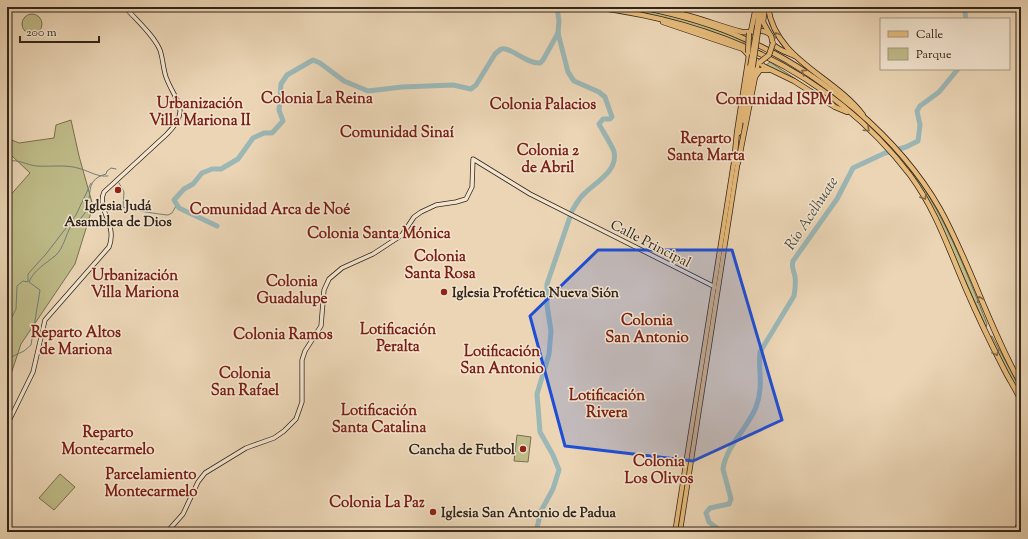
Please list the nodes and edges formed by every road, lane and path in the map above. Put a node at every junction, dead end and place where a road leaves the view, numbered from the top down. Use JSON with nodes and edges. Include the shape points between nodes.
{"nodes":[{"id":1,"x":125,"y":7,"type":"edge"},
{"id":2,"x":594,"y":7,"type":"edge"},
{"id":3,"x":641,"y":7,"type":"edge"},
{"id":4,"x":756,"y":7,"type":"edge"},
{"id":5,"x":764,"y":7,"type":"edge"},
{"id":6,"x":647,"y":8,"type":"junction"},
{"id":7,"x":642,"y":14,"type":"junction"},
{"id":8,"x":750,"y":32,"type":"junction"},
{"id":9,"x":770,"y":34,"type":"junction"},
{"id":10,"x":773,"y":43,"type":"junction"},
{"id":11,"x":748,"y":54,"type":"junction"},
{"id":12,"x":795,"y":56,"type":"junction"},
{"id":13,"x":759,"y":62,"type":"junction"},
{"id":14,"x":771,"y":70,"type":"junction"},
{"id":15,"x":752,"y":86,"type":"junction"},
{"id":16,"x":851,"y":114,"type":"junction"},
{"id":17,"x":866,"y":119,"type":"junction"},
{"id":18,"x":736,"y":163,"type":"junction"},
{"id":19,"x":715,"y":287,"type":"junction"},
{"id":20,"x":991,"y":324,"type":"junction"},
{"id":21,"x":983,"y":326,"type":"junction"},
{"id":22,"x":995,"y":335,"type":"junction"},
{"id":23,"x":989,"y":339,"type":"junction"},
{"id":24,"x":1021,"y":384,"type":"edge"},
{"id":25,"x":1021,"y":401,"type":"edge"},
{"id":26,"x":7,"y":425,"type":"edge"},
{"id":27,"x":1021,"y":519,"type":"edge"},
{"id":28,"x":167,"y":532,"type":"edge"},
{"id":29,"x":675,"y":532,"type":"edge"},
{"id":30,"x":680,"y":532,"type":"edge"},
{"id":31,"x":1016,"y":532,"type":"edge"}],
"edges":[{"from":1,"to":26,"type":"street","via":[[159,49],[166,78],[179,102],[178,119],[167,134],[104,192],[102,204],[112,233],[109,247],[46,320],[33,372]]},
{"from":2,"to":7,"type":"highway"},
{"from":3,"to":6,"type":"highway"},
{"from":4,"to":8,"type":"highway"},
{"from":5,"to":9,"type":"highway","via":[[763,22]]},
{"from":12,"to":5,"type":"highway","one_way":true,"via":[[780,40]]},
{"from":5,"to":18,"type":"main road","bridge":true,"via":[[758,26]]},
{"from":6,"to":8,"type":"highway","via":[[691,16]]},
{"from":17,"to":6,"type":"highway","one_way":true,"via":[[817,81],[760,46],[693,20]]},
{"from":7,"to":11,"type":"highway","via":[[734,45]]},
{"from":7,"to":16,"type":"highway","via":[[689,26],[744,46],[798,75]]},
{"from":8,"to":9,"type":"highway","via":[[761,30]]},
{"from":8,"to":11,"type":"highway","bridge":true},
{"from":9,"to":10,"type":"highway"},
{"from":10,"to":12,"type":"highway"},
{"from":10,"to":13,"type":"highway","bridge":true,"via":[[769,55]]},
{"from":11,"to":13,"type":"highway"},
{"from":11,"to":18,"type":"highway","via":[[737,132]]},
{"from":12,"to":17,"type":"highway","via":[[849,99]]},
{"from":13,"to":14,"type":"highway"},
{"from":13,"to":15,"type":"highway"},
{"from":14,"to":15,"type":"highway","via":[[759,72]]},
{"from":14,"to":16,"type":"highway"},
{"from":15,"to":18,"type":"highway","via":[[745,130]]},
{"from":16,"to":21,"type":"highway","one_way":true,"via":[[883,145],[917,187],[937,220]]},
{"from":20,"to":17,"type":"highway","one_way":true,"via":[[949,227],[928,188],[907,160]]},
{"from":18,"to":19,"type":"main road"},
{"from":18,"to":30,"type":"main road"},
{"from":19,"to":28,"type":"street","name":"Calle Principal","via":[[530,194],[473,159],[472,187],[466,198],[436,205],[421,212],[414,217],[402,235],[338,271],[329,279],[324,290],[321,326],[302,360],[302,402],[296,418],[274,438],[246,448],[205,473],[183,514]]},
{"from":19,"to":29,"type":"main road"},
{"from":20,"to":21,"type":"highway","via":[[989,329]]},
{"from":20,"to":22,"type":"highway"},
{"from":21,"to":23,"type":"highway"},
{"from":22,"to":23,"type":"highway","via":[[990,334]]},
{"from":22,"to":24,"type":"highway"},
{"from":23,"to":25,"type":"highway","one_way":true},
{"from":27,"to":31,"type":"highway"}]}
